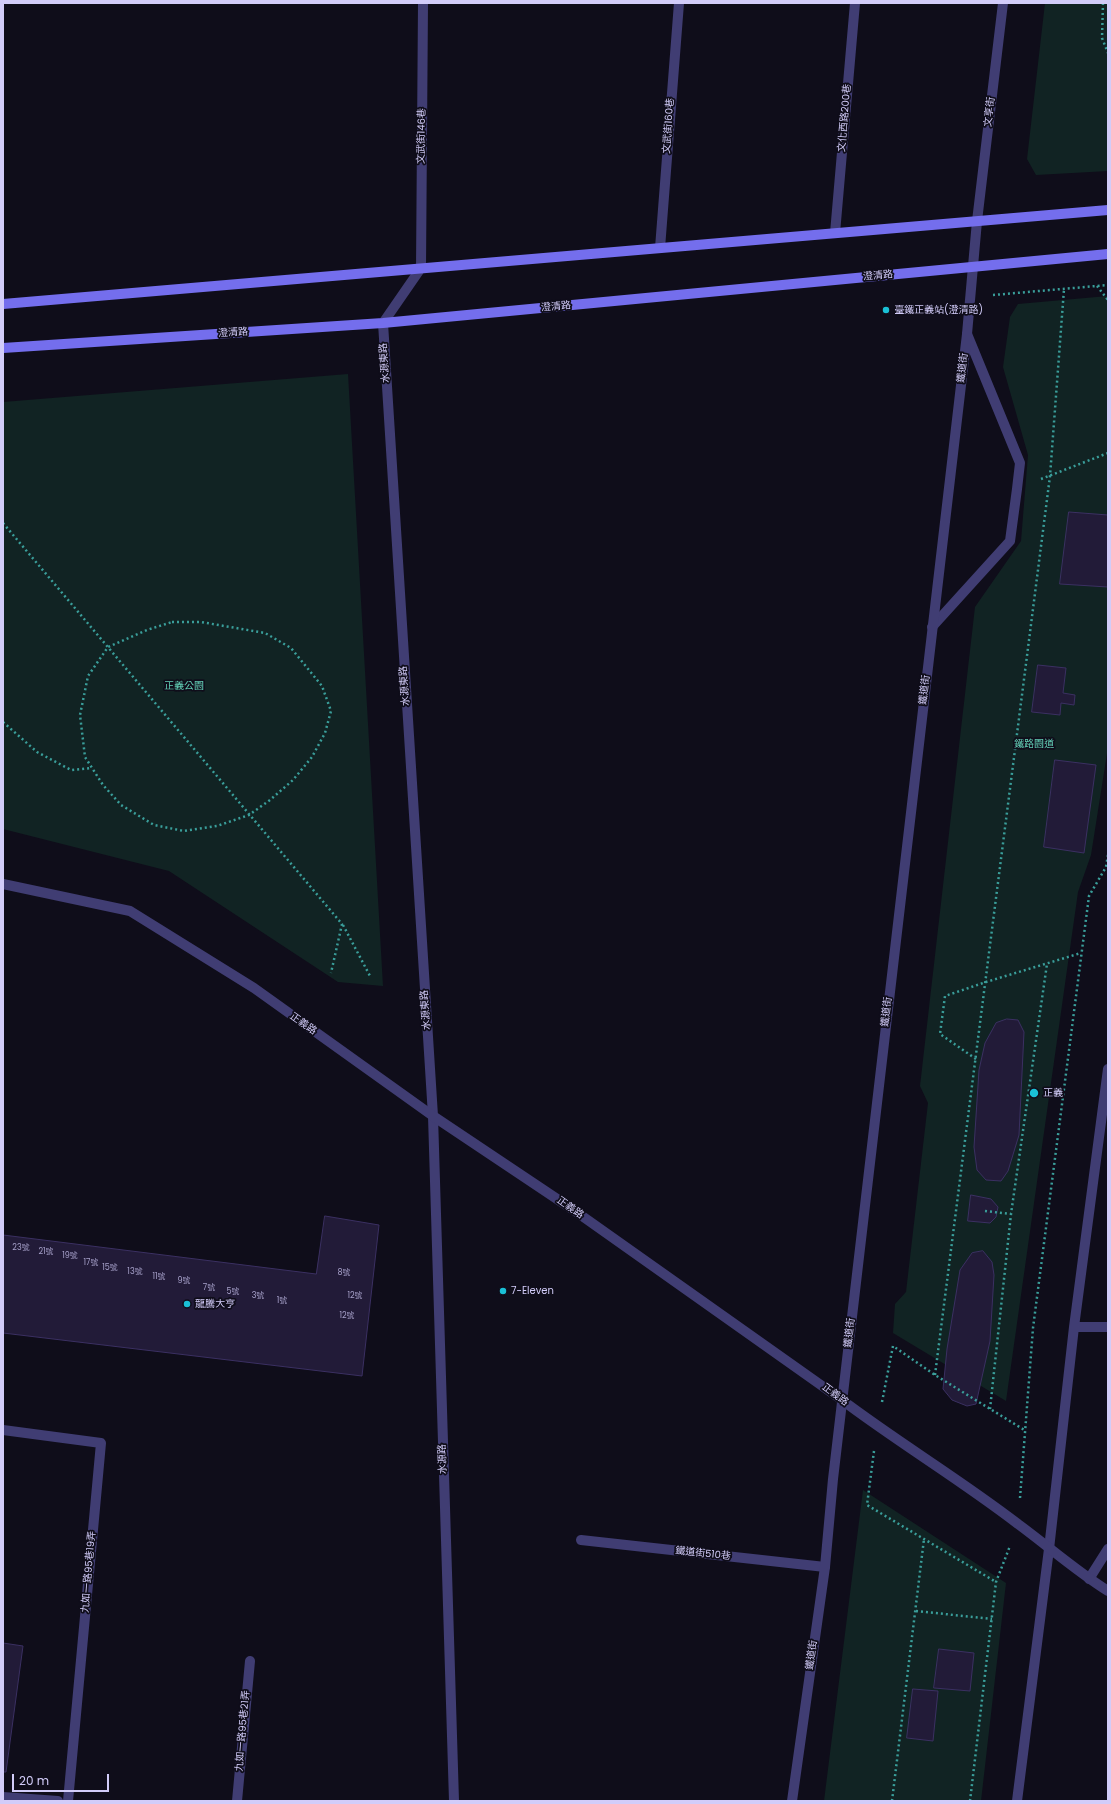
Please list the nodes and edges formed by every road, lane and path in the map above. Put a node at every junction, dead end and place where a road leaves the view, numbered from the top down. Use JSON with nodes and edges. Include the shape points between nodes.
{"nodes":[{"id":1,"x":423,"y":3,"type":"edge"},
{"id":2,"x":679,"y":3,"type":"edge"},
{"id":3,"x":855,"y":3,"type":"edge"},
{"id":4,"x":1003,"y":3,"type":"edge"},
{"id":5,"x":1103,"y":3,"type":"edge"},
{"id":6,"x":1108,"y":53,"type":"edge"},
{"id":7,"x":1108,"y":210,"type":"edge"},
{"id":8,"x":978,"y":221,"type":"junction"},
{"id":9,"x":835,"y":233,"type":"junction"},
{"id":10,"x":660,"y":248,"type":"junction"},
{"id":11,"x":1108,"y":254,"type":"edge"},
{"id":12,"x":973,"y":267,"type":"junction"},
{"id":13,"x":421,"y":268,"type":"junction"},
{"id":14,"x":1108,"y":285,"type":"edge"},
{"id":15,"x":1098,"y":286,"type":"junction"},
{"id":16,"x":1064,"y":289,"type":"junction"},
{"id":17,"x":971,"y":296,"type":"junction"},
{"id":18,"x":1108,"y":300,"type":"edge"},
{"id":19,"x":3,"y":304,"type":"edge"},
{"id":20,"x":382,"y":323,"type":"junction"},
{"id":21,"x":967,"y":334,"type":"junction"},
{"id":22,"x":3,"y":348,"type":"edge"},
{"id":23,"x":1108,"y":453,"type":"edge"},
{"id":24,"x":1050,"y":476,"type":"junction"},
{"id":25,"x":1017,"y":489,"type":"junction"},
{"id":26,"x":3,"y":523,"type":"edge"},
{"id":27,"x":932,"y":628,"type":"junction"},
{"id":28,"x":108,"y":647,"type":"junction"},
{"id":29,"x":3,"y":722,"type":"edge"},
{"id":30,"x":92,"y":768,"type":"junction"},
{"id":31,"x":249,"y":815,"type":"junction"},
{"id":32,"x":1108,"y":855,"type":"edge"},
{"id":33,"x":3,"y":884,"type":"edge"},
{"id":34,"x":342,"y":924,"type":"junction"},
{"id":35,"x":1081,"y":953,"type":"junction"},
{"id":36,"x":1047,"y":964,"type":"junction"},
{"id":37,"x":331,"y":973,"type":"dead end"},
{"id":38,"x":370,"y":976,"type":"dead end"},
{"id":39,"x":986,"y":982,"type":"junction"},
{"id":40,"x":976,"y":1059,"type":"junction"},
{"id":41,"x":1108,"y":1069,"type":"edge"},
{"id":42,"x":433,"y":1116,"type":"junction"},
{"id":43,"x":985,"y":1211,"type":"dead end"},
{"id":44,"x":1011,"y":1214,"type":"junction"},
{"id":45,"x":1074,"y":1327,"type":"junction"},
{"id":46,"x":1108,"y":1327,"type":"edge"},
{"id":47,"x":893,"y":1346,"type":"dead end"},
{"id":48,"x":935,"y":1375,"type":"junction"},
{"id":49,"x":842,"y":1400,"type":"junction"},
{"id":50,"x":990,"y":1409,"type":"junction"},
{"id":51,"x":3,"y":1430,"type":"edge"},
{"id":52,"x":867,"y":1505,"type":"dead end"},
{"id":53,"x":924,"y":1539,"type":"junction"},
{"id":54,"x":581,"y":1540,"type":"dead end"},
{"id":55,"x":1049,"y":1549,"type":"junction"},
{"id":56,"x":1108,"y":1549,"type":"edge"},
{"id":57,"x":825,"y":1567,"type":"junction"},
{"id":58,"x":1088,"y":1579,"type":"junction"},
{"id":59,"x":1108,"y":1592,"type":"edge"},
{"id":60,"x":916,"y":1611,"type":"junction"},
{"id":61,"x":992,"y":1619,"type":"junction"},
{"id":62,"x":250,"y":1661,"type":"dead end"},
{"id":63,"x":3,"y":1797,"type":"edge"},
{"id":64,"x":58,"y":1801,"type":"edge"},
{"id":65,"x":68,"y":1801,"type":"edge"},
{"id":66,"x":236,"y":1801,"type":"edge"},
{"id":67,"x":454,"y":1801,"type":"edge"},
{"id":68,"x":792,"y":1801,"type":"edge"},
{"id":69,"x":892,"y":1801,"type":"edge"},
{"id":70,"x":970,"y":1801,"type":"edge"},
{"id":71,"x":1017,"y":1801,"type":"edge"}],
"edges":[{"from":1,"to":13,"type":"street","name":"文武街146巷"},
{"from":2,"to":10,"type":"street","name":"文武街160巷"},
{"from":3,"to":9,"type":"street","name":"文化西路200巷"},
{"from":4,"to":8,"type":"street","name":"文享街"},
{"from":5,"to":6,"type":"path","via":[[1102,38]]},
{"from":7,"to":8,"type":"main road"},
{"from":8,"to":9,"type":"main road"},
{"from":8,"to":12,"type":"street","name":"鐵道街"},
{"from":9,"to":10,"type":"main road"},
{"from":10,"to":13,"type":"main road"},
{"from":11,"to":12,"type":"main road","name":"澄清路"},
{"from":12,"to":17,"type":"street","name":"鐵道街"},
{"from":12,"to":20,"type":"main road","name":"澄清路"},
{"from":13,"to":19,"type":"main road"},
{"from":13,"to":20,"type":"street"},
{"from":14,"to":15,"type":"path"},
{"from":15,"to":16,"type":"path"},
{"from":15,"to":18,"type":"path"},
{"from":16,"to":17,"type":"path"},
{"from":16,"to":24,"type":"path"},
{"from":17,"to":21,"type":"street","name":"鐵道街"},
{"from":20,"to":22,"type":"main road","name":"澄清路"},
{"from":20,"to":42,"type":"street","name":"水源東路"},
{"from":21,"to":25,"type":"street","via":[[1020,463]]},
{"from":21,"to":27,"type":"street","name":"鐵道街"},
{"from":23,"to":24,"type":"path"},
{"from":24,"to":25,"type":"path"},
{"from":24,"to":39,"type":"path"},
{"from":25,"to":27,"type":"street","via":[[1010,541]]},
{"from":26,"to":28,"type":"path"},
{"from":27,"to":49,"type":"street","name":"鐵道街"},
{"from":28,"to":30,"type":"path","via":[[88,676],[80,715],[85,757]]},
{"from":28,"to":31,"type":"path"},
{"from":28,"to":31,"type":"path","via":[[172,622],[201,622],[265,633],[291,648],[311,671],[322,686],[331,711],[325,733],[312,757],[292,780]]},
{"from":29,"to":30,"type":"path","via":[[37,752],[71,770]]},
{"from":30,"to":31,"type":"path","via":[[121,805],[154,825],[184,831],[217,826]]},
{"from":31,"to":34,"type":"path"},
{"from":32,"to":35,"type":"path","via":[[1106,867],[1088,896]]},
{"from":33,"to":42,"type":"street","name":"正義路","via":[[130,911],[254,988]]},
{"from":34,"to":37,"type":"path"},
{"from":34,"to":38,"type":"path"},
{"from":35,"to":36,"type":"path"},
{"from":35,"to":50,"type":"path","via":[[1033,1328],[1026,1431]]},
{"from":36,"to":39,"type":"path"},
{"from":36,"to":44,"type":"path"},
{"from":39,"to":40,"type":"path"},
{"from":39,"to":40,"type":"path","via":[[945,996],[940,1034]]},
{"from":40,"to":48,"type":"path"},
{"from":41,"to":45,"type":"street"},
{"from":42,"to":49,"type":"street","name":"正義路","via":[[575,1211]]},
{"from":42,"to":67,"type":"street","name":"水源路"},
{"from":43,"to":44,"type":"path"},
{"from":44,"to":50,"type":"path"},
{"from":45,"to":46,"type":"street"},
{"from":45,"to":55,"type":"street"},
{"from":47,"to":48,"type":"path"},
{"from":48,"to":50,"type":"path"},
{"from":49,"to":55,"type":"street","name":"正義路","via":[[1018,1523]]},
{"from":49,"to":57,"type":"street","name":"鐵道街"},
{"from":51,"to":65,"type":"street","name":"九如一路95巷19弄","via":[[102,1443]]},
{"from":52,"to":53,"type":"path"},
{"from":53,"to":60,"type":"path"},
{"from":53,"to":61,"type":"path","via":[[996,1582]]},
{"from":54,"to":57,"type":"street","name":"鐵道街510巷"},
{"from":55,"to":58,"type":"street","name":"正義路"},
{"from":55,"to":71,"type":"street"},
{"from":56,"to":58,"type":"street"},
{"from":57,"to":68,"type":"street","name":"鐵道街"},
{"from":58,"to":59,"type":"street","name":"正義路"},
{"from":60,"to":61,"type":"path"},
{"from":60,"to":69,"type":"path"},
{"from":61,"to":70,"type":"path"},
{"from":62,"to":66,"type":"street","name":"九如一路95巷21弄"},
{"from":63,"to":64,"type":"street"}]}
